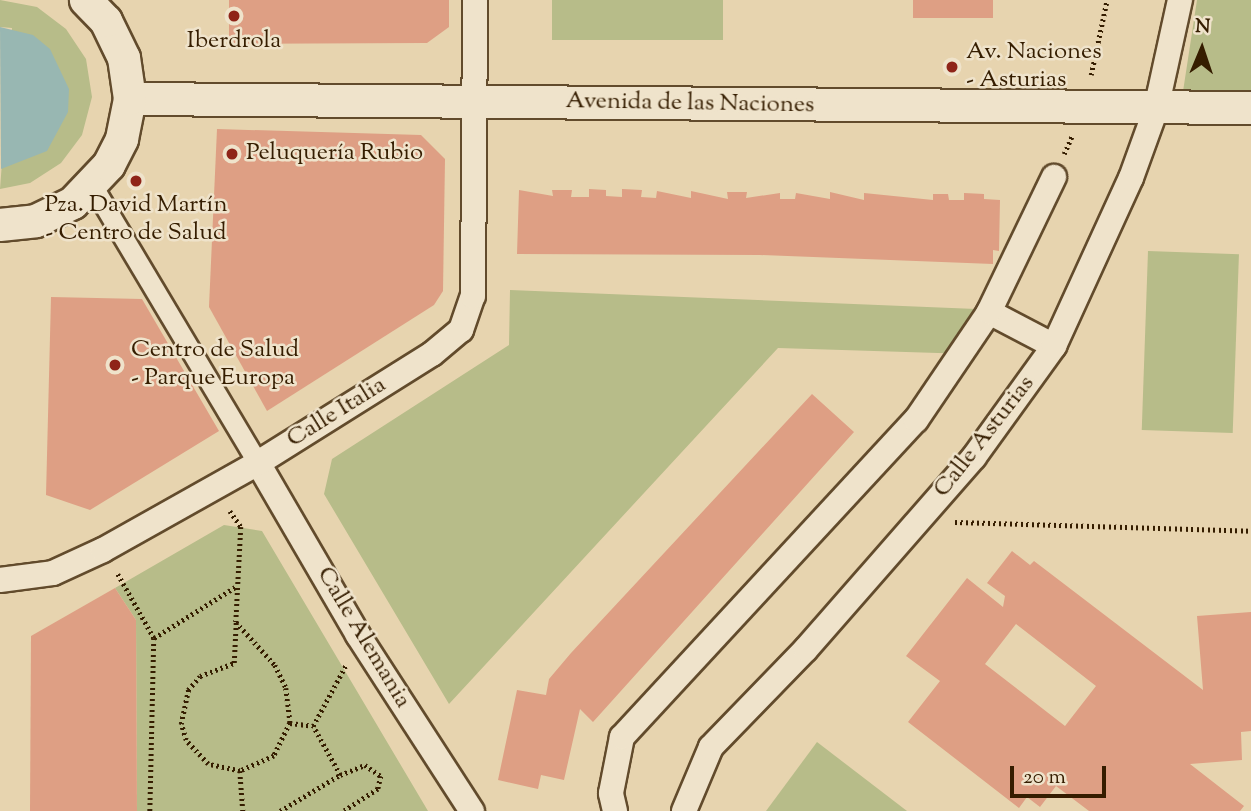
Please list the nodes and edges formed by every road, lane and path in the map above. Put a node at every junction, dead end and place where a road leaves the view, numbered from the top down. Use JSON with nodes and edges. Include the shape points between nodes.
{"nodes":[{"id":1,"x":86,"y":0,"type":"edge"},
{"id":2,"x":475,"y":0,"type":"edge"},
{"id":3,"x":1180,"y":0,"type":"edge"},
{"id":4,"x":130,"y":99,"type":"junction"},
{"id":5,"x":474,"y":102,"type":"junction"},
{"id":6,"x":1251,"y":108,"type":"edge"},
{"id":7,"x":1156,"y":109,"type":"junction"},
{"id":8,"x":1054,"y":177,"type":"dead end"},
{"id":9,"x":92,"y":185,"type":"junction"},
{"id":10,"x":0,"y":225,"type":"edge"},
{"id":11,"x":989,"y":312,"type":"junction"},
{"id":12,"x":1054,"y":346,"type":"junction"},
{"id":13,"x":258,"y":463,"type":"junction"},
{"id":14,"x":215,"y":486,"type":"junction"},
{"id":15,"x":918,"y":521,"type":"junction"},
{"id":16,"x":1251,"y":531,"type":"edge"},
{"id":17,"x":103,"y":550,"type":"junction"},
{"id":18,"x":0,"y":580,"type":"edge"},
{"id":19,"x":237,"y":586,"type":"junction"},
{"id":20,"x":236,"y":622,"type":"junction"},
{"id":21,"x":358,"y":635,"type":"junction"},
{"id":22,"x":154,"y":638,"type":"junction"},
{"id":23,"x":290,"y":723,"type":"junction"},
{"id":24,"x":313,"y":726,"type":"junction"},
{"id":25,"x":240,"y":771,"type":"junction"},
{"id":26,"x":340,"y":775,"type":"junction"},
{"id":27,"x":150,"y":811,"type":"edge"},
{"id":28,"x":243,"y":811,"type":"edge"},
{"id":29,"x":280,"y":811,"type":"edge"},
{"id":30,"x":344,"y":811,"type":"edge"},
{"id":31,"x":472,"y":811,"type":"edge"},
{"id":32,"x":615,"y":811,"type":"edge"},
{"id":33,"x":684,"y":811,"type":"edge"}],
"edges":[{"from":1,"to":4,"type":"street","via":[[106,21],[124,58]]},
{"from":2,"to":5,"type":"street","name":"Calle Italia"},
{"from":3,"to":7,"type":"street","name":"Calle Asturias"},
{"from":4,"to":5,"type":"street","name":"Avenida de las Naciones"},
{"from":4,"to":9,"type":"street","via":[[122,139]]},
{"from":5,"to":7,"type":"street","name":"Avenida de las Naciones"},
{"from":5,"to":13,"type":"street","name":"Calle Italia","via":[[474,296],[461,330],[432,354]]},
{"from":6,"to":7,"type":"street","name":"Avenida de las Naciones"},
{"from":7,"to":12,"type":"street","name":"Calle Asturias","via":[[1131,178]]},
{"from":8,"to":11,"type":"street"},
{"from":9,"to":10,"type":"street","via":[[73,203],[36,220]]},
{"from":9,"to":13,"type":"street"},
{"from":11,"to":12,"type":"street"},
{"from":11,"to":32,"type":"street","via":[[916,420],[622,737],[611,793]]},
{"from":12,"to":15,"type":"street","name":"Calle Asturias","via":[[974,457]]},
{"from":13,"to":14,"type":"street","name":"Calle Italia"},
{"from":13,"to":21,"type":"street","name":"Calle Alemania"},
{"from":14,"to":17,"type":"street","name":"Calle Italia"},
{"from":14,"to":19,"type":"path","via":[[241,527]]},
{"from":15,"to":16,"type":"path"},
{"from":15,"to":33,"type":"street","name":"Calle Asturias","via":[[711,747]]},
{"from":17,"to":18,"type":"street","name":"Calle Italia","via":[[53,573]]},
{"from":17,"to":22,"type":"path"},
{"from":19,"to":20,"type":"path"},
{"from":19,"to":22,"type":"path"},
{"from":20,"to":23,"type":"path","via":[[275,665],[286,688]]},
{"from":20,"to":25,"type":"path","via":[[234,663],[216,666],[194,683],[181,707],[181,724],[186,740],[208,764]]},
{"from":21,"to":24,"type":"path"},
{"from":21,"to":31,"type":"street","name":"Calle Alemania"},
{"from":22,"to":27,"type":"path"},
{"from":23,"to":24,"type":"path"},
{"from":23,"to":25,"type":"path","via":[[274,756]]},
{"from":24,"to":26,"type":"path"},
{"from":25,"to":28,"type":"path"},
{"from":26,"to":29,"type":"path"},
{"from":26,"to":30,"type":"path","via":[[369,765],[381,776],[378,789]]}]}
